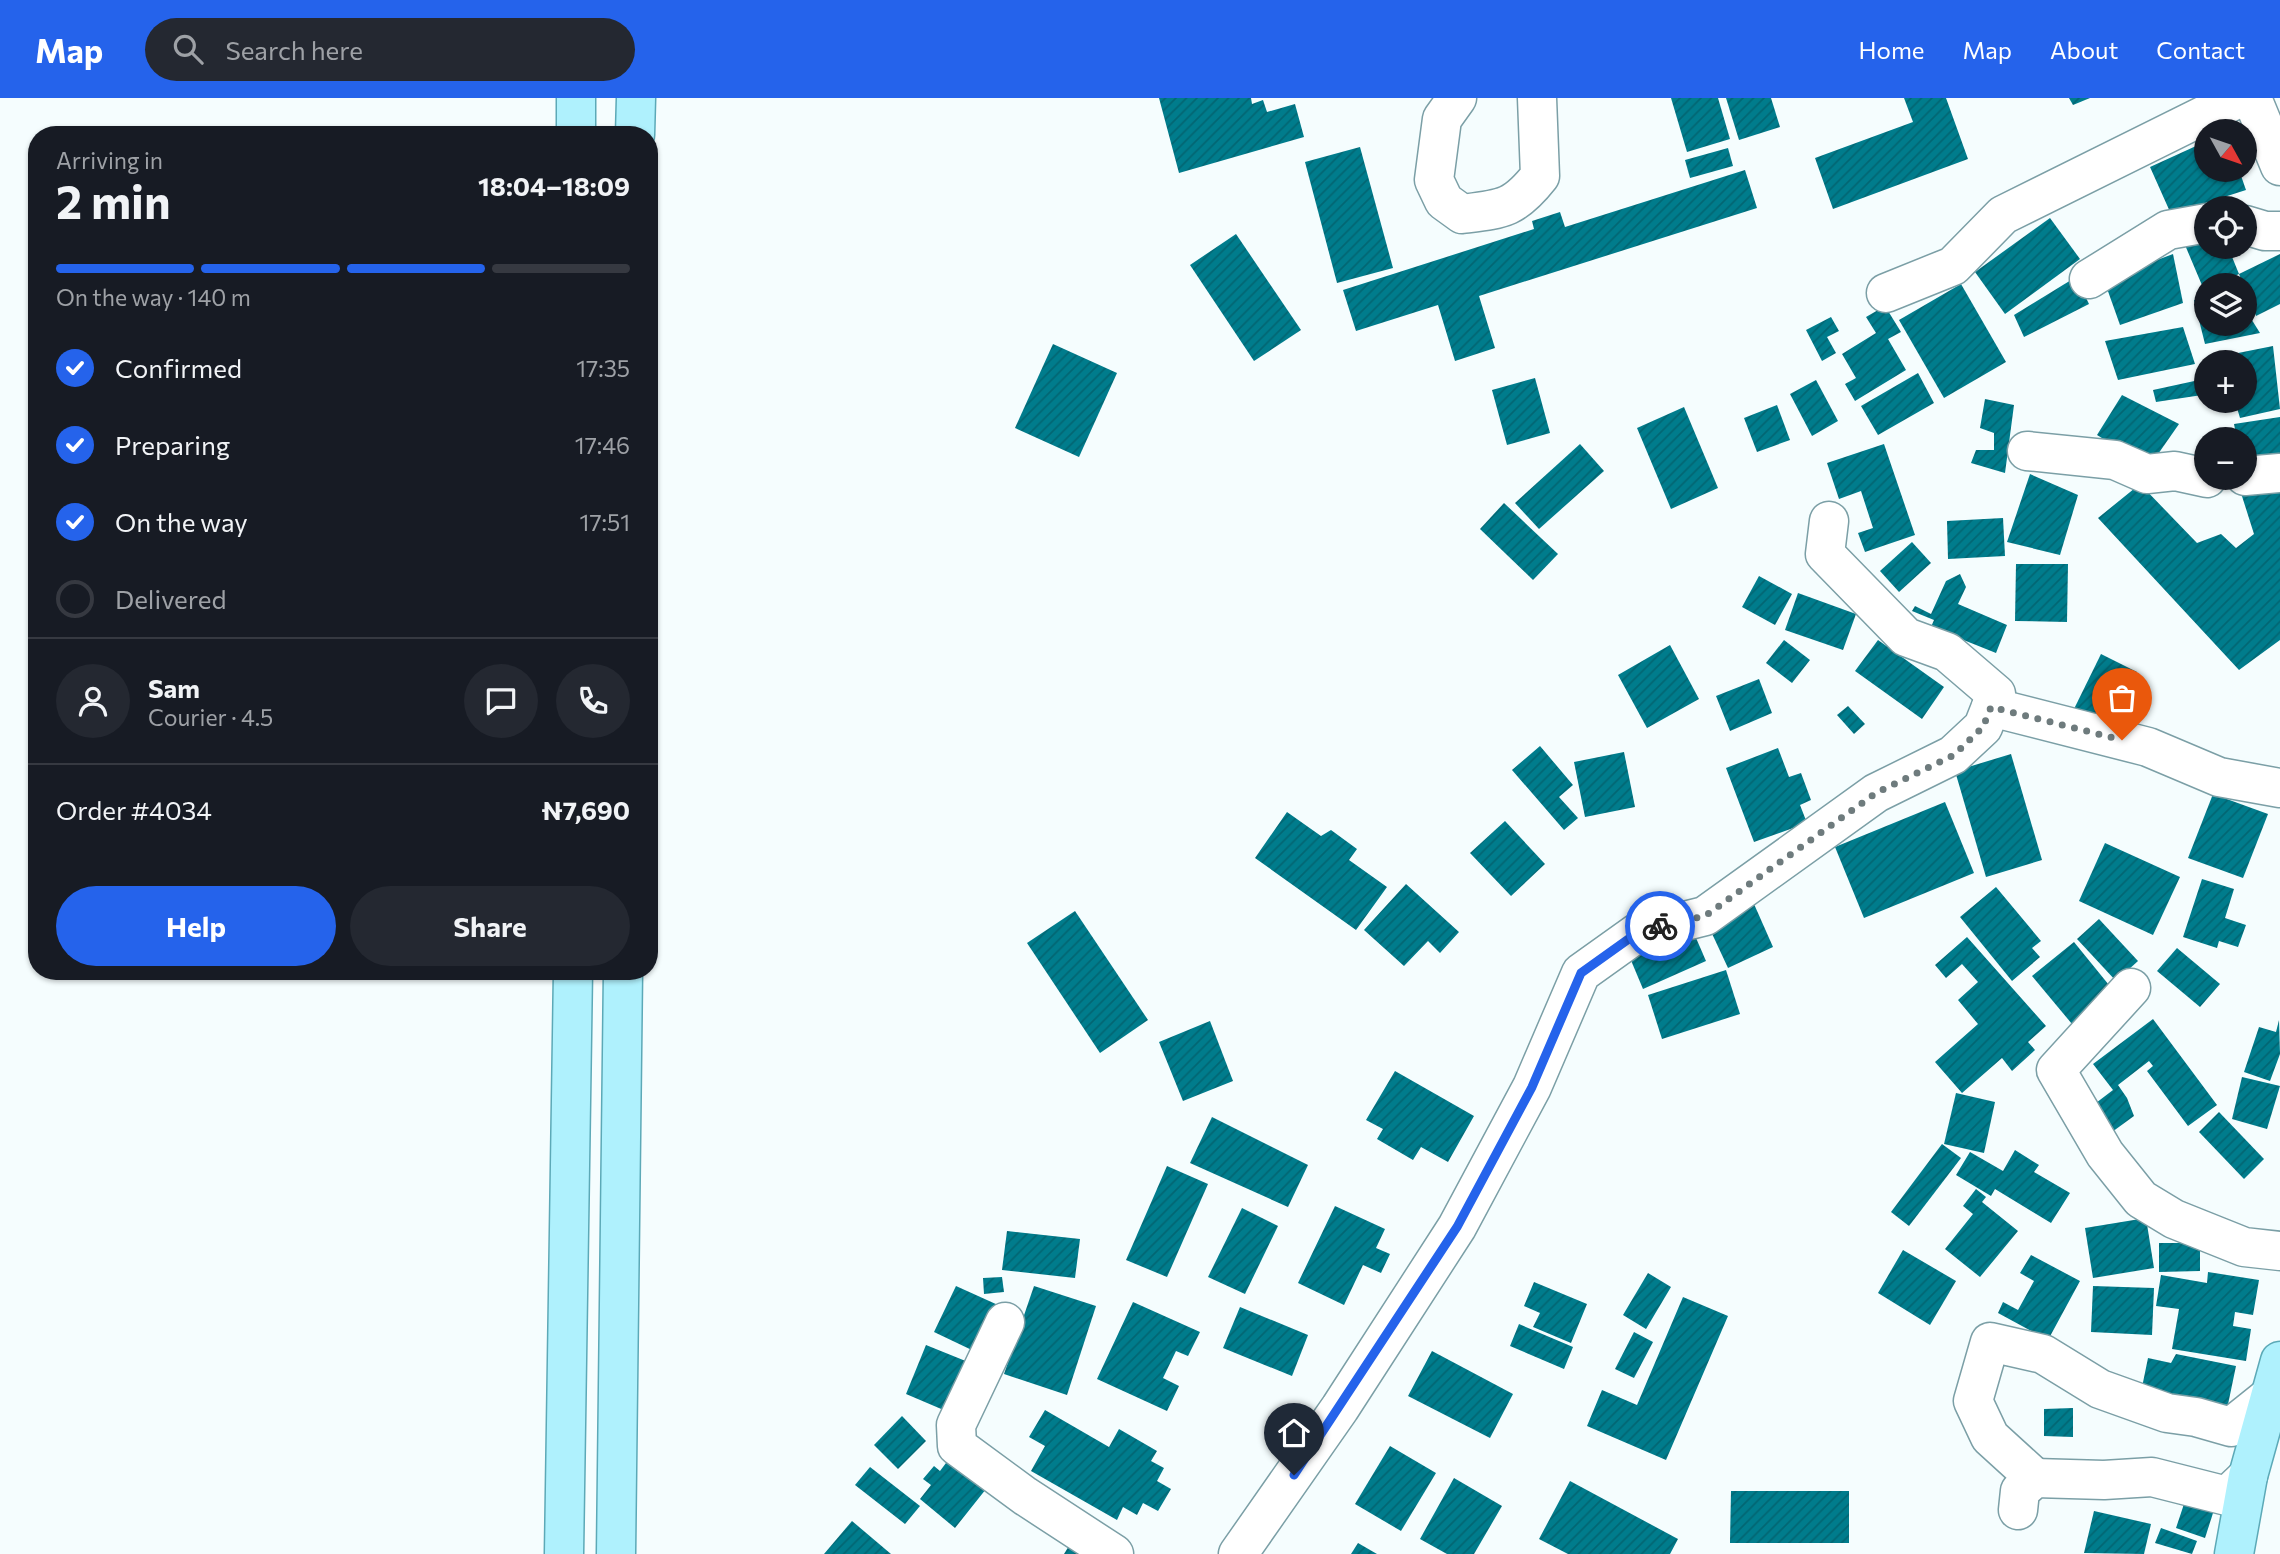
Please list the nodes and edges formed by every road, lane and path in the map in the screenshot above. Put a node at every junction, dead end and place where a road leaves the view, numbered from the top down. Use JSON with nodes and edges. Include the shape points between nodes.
{"nodes":[{"id":1,"x":576,"y":98,"type":"edge"},
{"id":2,"x":636,"y":98,"type":"edge"},
{"id":3,"x":1457,"y":98,"type":"edge"},
{"id":4,"x":1537,"y":98,"type":"edge"},
{"id":5,"x":2239,"y":98,"type":"edge"},
{"id":6,"x":2252,"y":98,"type":"edge"},
{"id":7,"x":576,"y":126,"type":"edge"},
{"id":8,"x":635,"y":126,"type":"edge"},
{"id":9,"x":2280,"y":166,"type":"edge"},
{"id":10,"x":2194,"y":225,"type":"edge"},
{"id":11,"x":2257,"y":229,"type":"edge"},
{"id":12,"x":2280,"y":230,"type":"edge"},
{"id":13,"x":2089,"y":279,"type":"dead end"},
{"id":14,"x":1886,"y":293,"type":"dead end"},
{"id":15,"x":2027,"y":451,"type":"dead end"},
{"id":16,"x":2280,"y":472,"type":"edge"},
{"id":17,"x":2194,"y":475,"type":"edge"},
{"id":18,"x":2257,"y":475,"type":"edge"},
{"id":19,"x":1829,"y":521,"type":"dead end"},
{"id":20,"x":1991,"y":707,"type":"junction"},
{"id":21,"x":2280,"y":788,"type":"edge"},
{"id":22,"x":573,"y":980,"type":"edge"},
{"id":23,"x":623,"y":980,"type":"edge"},
{"id":24,"x":2131,"y":988,"type":"dead end"},
{"id":25,"x":2280,"y":1251,"type":"edge"},
{"id":26,"x":1005,"y":1322,"type":"dead end"},
{"id":27,"x":2276,"y":1378,"type":"edge"},
{"id":28,"x":2248,"y":1476,"type":"junction"},
{"id":29,"x":564,"y":1554,"type":"edge"},
{"id":30,"x":616,"y":1554,"type":"edge"},
{"id":31,"x":1114,"y":1554,"type":"edge"},
{"id":32,"x":1238,"y":1554,"type":"edge"},
{"id":33,"x":2234,"y":1554,"type":"edge"}],
"edges":[{"from":1,"to":7,"type":"main road"},
{"from":2,"to":8,"type":"main road"},
{"from":3,"to":4,"type":"street","via":[[1442,119],[1433,180],[1444,201],[1462,214],[1499,210],[1522,198],[1540,176]]},
{"from":5,"to":14,"type":"street","via":[[2003,215],[1953,266]]},
{"from":6,"to":9,"type":"street"},
{"from":10,"to":13,"type":"street","via":[[2168,230]]},
{"from":11,"to":12,"type":"street"},
{"from":15,"to":17,"type":"street","via":[[2115,460],[2147,474],[2175,471]]},
{"from":16,"to":18,"type":"street"},
{"from":19,"to":20,"type":"street","via":[[1825,554],[1906,637],[1947,652],[1996,694]]},
{"from":20,"to":21,"type":"street","via":[[2148,747],[2219,776]]},
{"from":20,"to":32,"type":"street","via":[[1983,727],[1954,755],[1876,793],[1705,916],[1637,933],[1581,973],[1532,1087],[1457,1227],[1340,1408]]},
{"from":22,"to":29,"type":"main road"},
{"from":23,"to":30,"type":"main road"},
{"from":24,"to":25,"type":"street","via":[[2056,1070],[2105,1154],[2141,1199],[2174,1219],[2244,1247]]},
{"from":26,"to":31,"type":"street","via":[[956,1425],[957,1446]]},
{"from":27,"to":28,"type":"main road"},
{"from":27,"to":28,"type":"street","via":[[2231,1427],[2100,1390],[2043,1354],[1990,1342],[1973,1401],[2026,1494],[2152,1477],[2227,1496]]},
{"from":28,"to":33,"type":"main road"}]}
